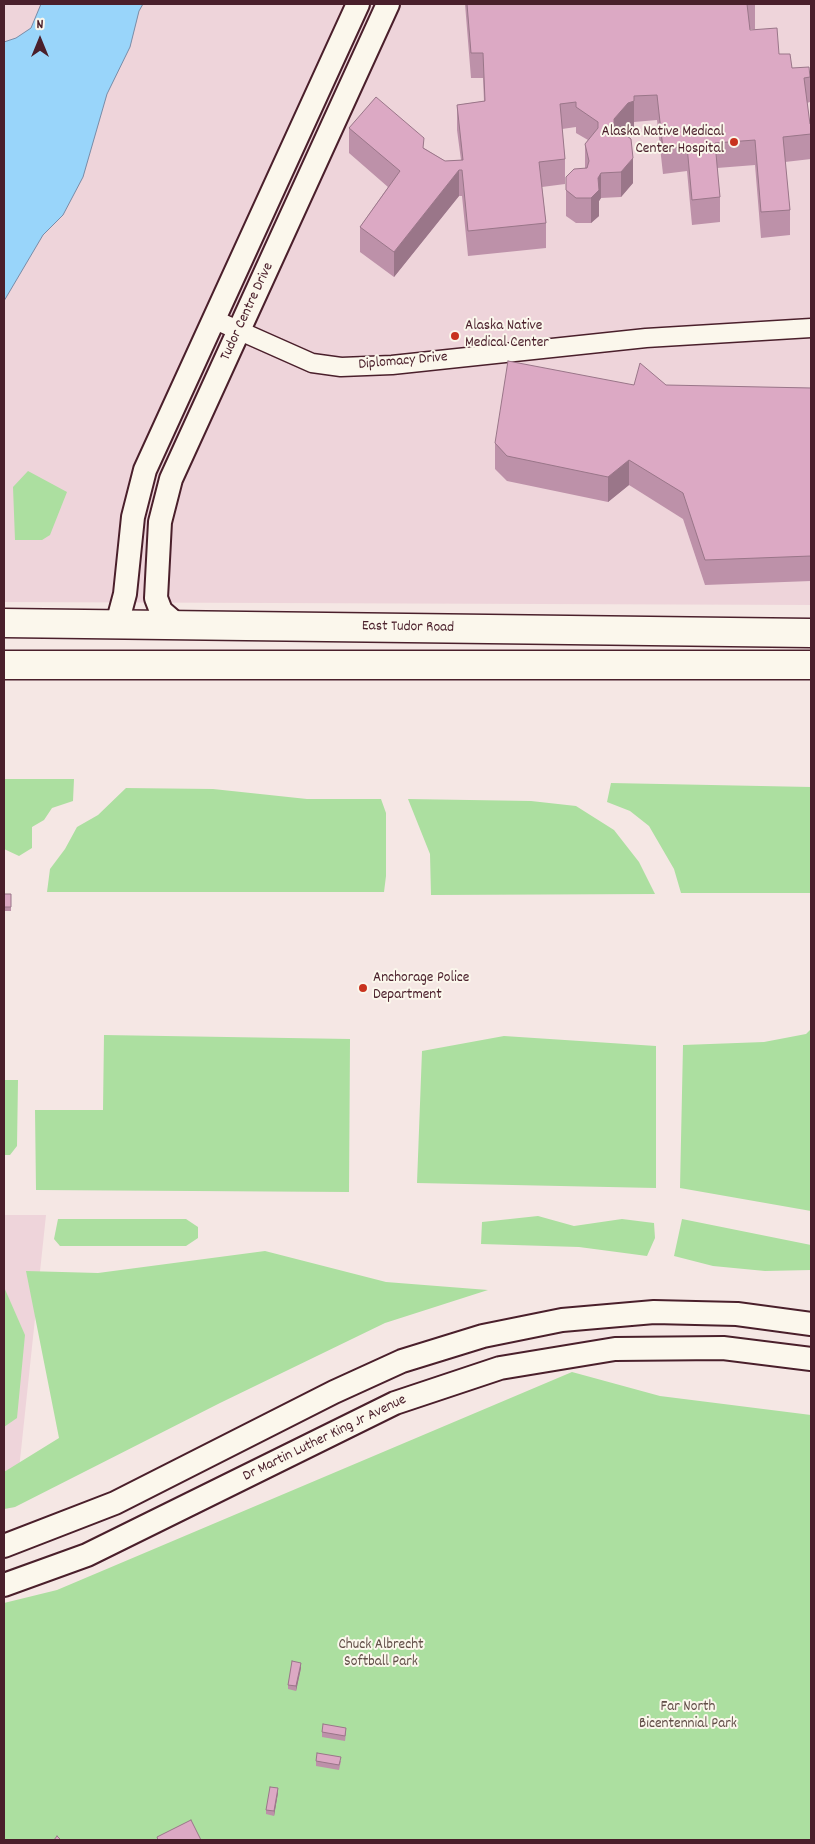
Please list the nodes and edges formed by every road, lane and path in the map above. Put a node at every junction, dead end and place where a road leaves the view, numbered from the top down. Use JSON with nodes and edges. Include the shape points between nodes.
{"nodes":[{"id":1,"x":358,"y":4,"type":"edge"},
{"id":2,"x":388,"y":4,"type":"edge"},
{"id":3,"x":214,"y":319,"type":"junction"},
{"id":4,"x":811,"y":328,"type":"edge"},
{"id":5,"x":239,"y":330,"type":"junction"},
{"id":6,"x":4,"y":623,"type":"edge"},
{"id":7,"x":117,"y":624,"type":"junction"},
{"id":8,"x":176,"y":624,"type":"junction"},
{"id":9,"x":811,"y":633,"type":"edge"},
{"id":10,"x":4,"y":665,"type":"edge"},
{"id":11,"x":811,"y":665,"type":"edge"},
{"id":12,"x":811,"y":1324,"type":"edge"},
{"id":13,"x":811,"y":1359,"type":"edge"},
{"id":14,"x":4,"y":1546,"type":"edge"},
{"id":15,"x":4,"y":1585,"type":"edge"}],
"edges":[{"from":1,"to":3,"type":"street","name":"Tudor Centre Drive"},
{"from":2,"to":5,"type":"street","name":"Tudor Centre Drive"},
{"from":3,"to":5,"type":"street","name":"Diplomacy Drive"},
{"from":3,"to":7,"type":"street","name":"Tudor Centre Drive","via":[[145,470],[133,517],[125,594]]},
{"from":4,"to":5,"type":"street","name":"Diplomacy Drive","via":[[646,338],[392,365],[341,367],[312,363]]},
{"from":5,"to":8,"type":"street","name":"Tudor Centre Drive","via":[[171,479],[160,522],[156,598],[162,611]]},
{"from":6,"to":7,"type":"main road","name":"East Tudor Road"},
{"from":7,"to":8,"type":"main road","name":"East Tudor Road"},
{"from":8,"to":9,"type":"main road","name":"East Tudor Road"},
{"from":10,"to":11,"type":"main road"},
{"from":12,"to":14,"type":"street","via":[[737,1314],[654,1312],[562,1320],[483,1336],[402,1361],[115,1503]]},
{"from":13,"to":15,"type":"street","name":"Dr Martin Luther King Jr Avenue","via":[[723,1348],[615,1349],[500,1368],[395,1403],[87,1556]]}]}
